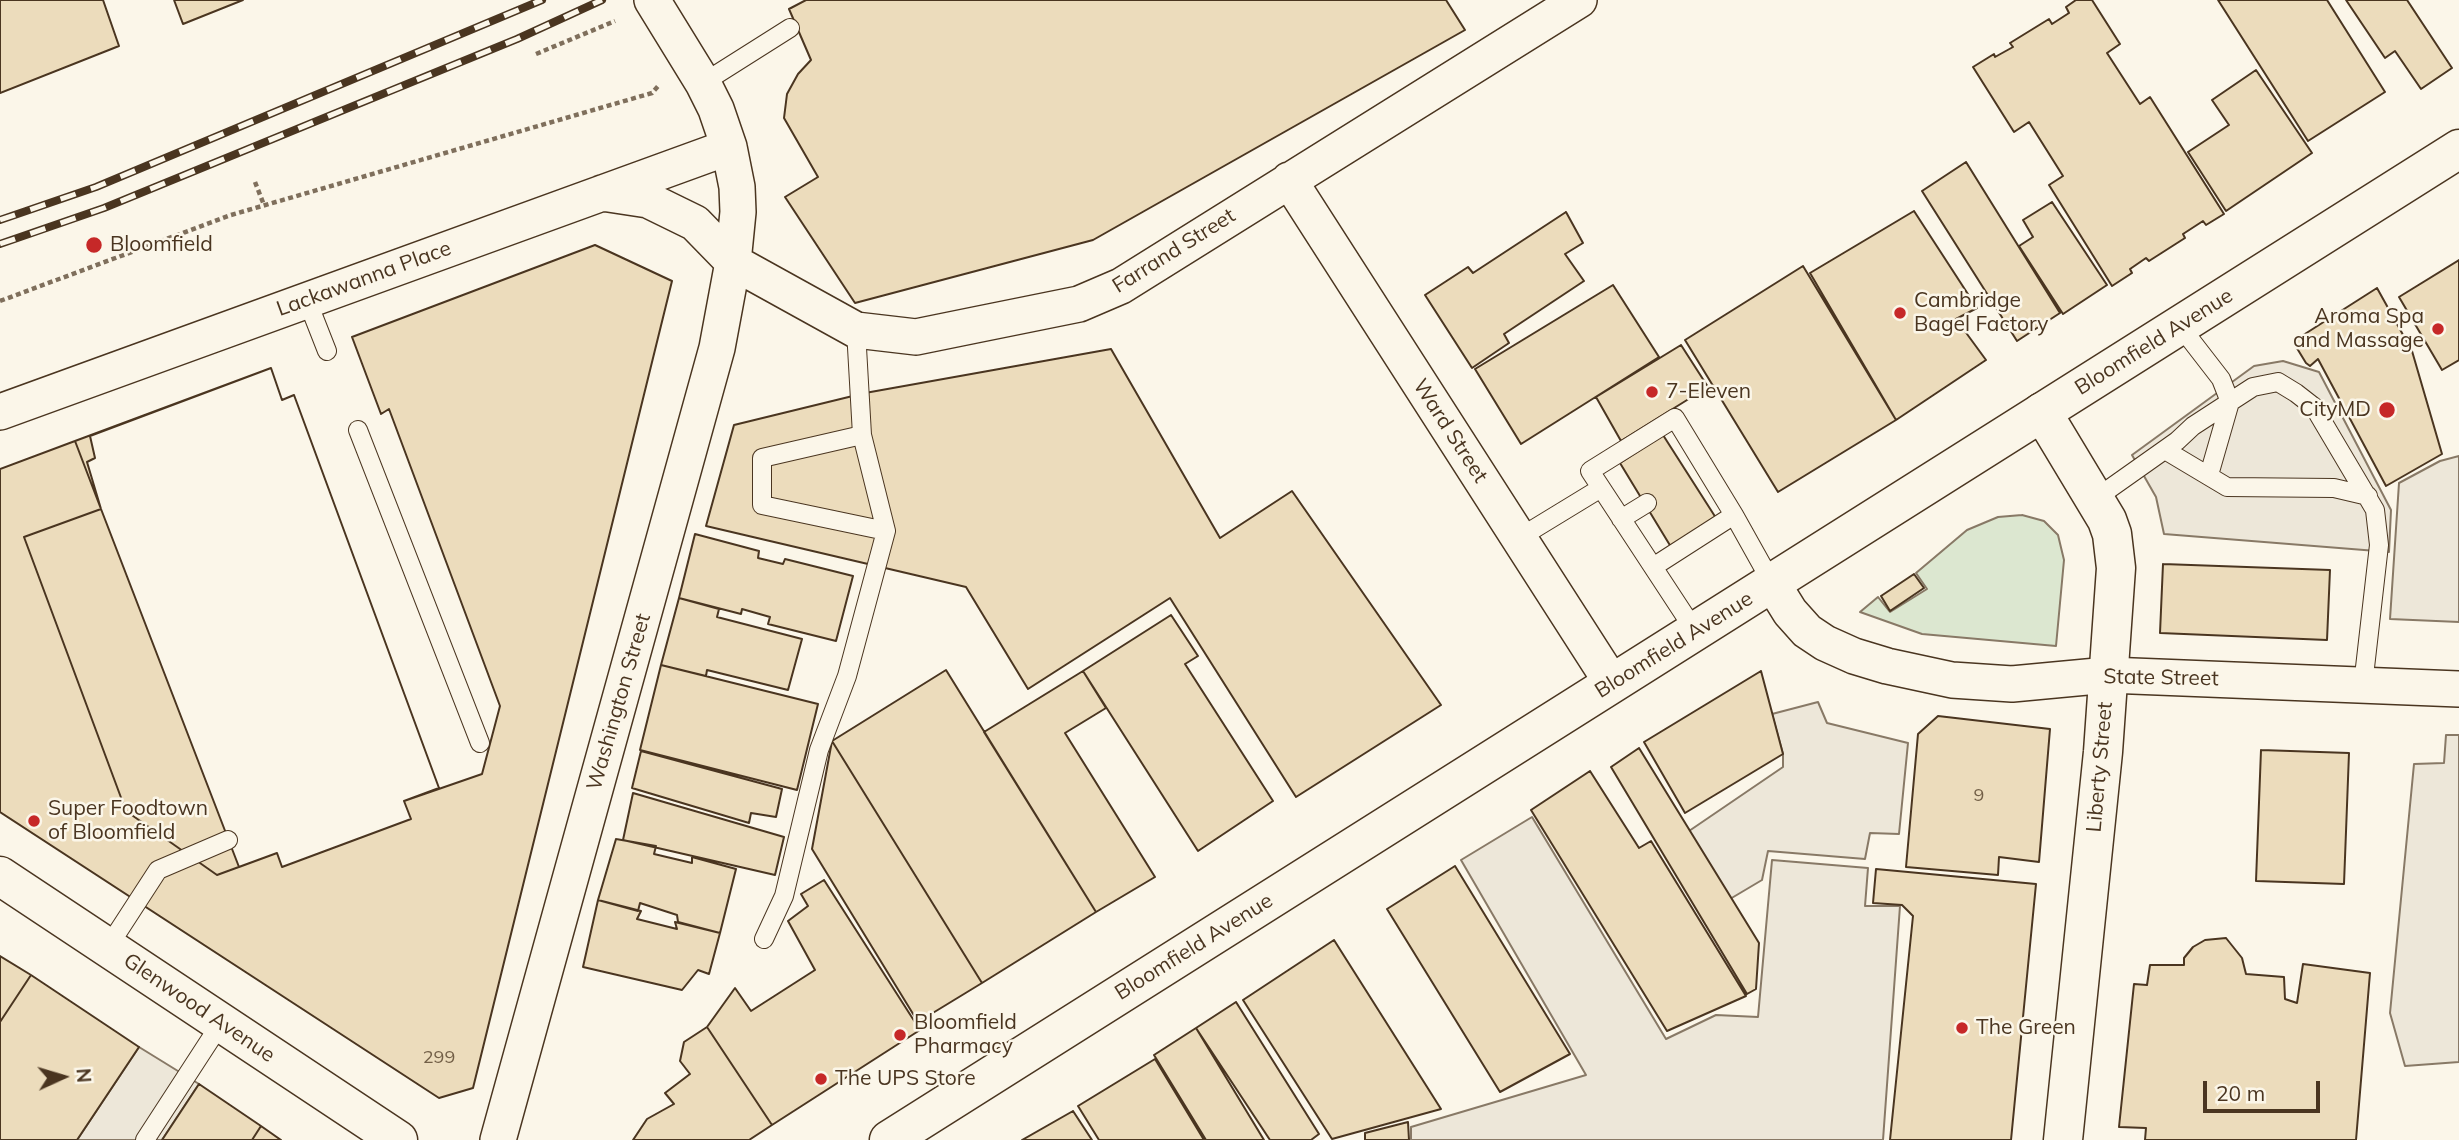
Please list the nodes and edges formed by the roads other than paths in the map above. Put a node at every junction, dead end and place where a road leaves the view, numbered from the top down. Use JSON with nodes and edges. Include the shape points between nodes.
{"nodes":[{"id":1,"x":652,"y":0,"type":"edge"},
{"id":2,"x":1579,"y":0,"type":"edge"},
{"id":3,"x":790,"y":28,"type":"dead end"},
{"id":4,"x":703,"y":83,"type":"junction"},
{"id":5,"x":729,"y":147,"type":"junction"},
{"id":6,"x":2459,"y":149,"type":"edge"},
{"id":7,"x":1289,"y":180,"type":"junction"},
{"id":8,"x":602,"y":193,"type":"junction"},
{"id":9,"x":733,"y":262,"type":"junction"},
{"id":10,"x":307,"y":300,"type":"junction"},
{"id":11,"x":2180,"y":326,"type":"junction"},
{"id":12,"x":856,"y":330,"type":"junction"},
{"id":13,"x":327,"y":351,"type":"dead end"},
{"id":14,"x":2230,"y":402,"type":"junction"},
{"id":15,"x":0,"y":411,"type":"edge"},
{"id":16,"x":2042,"y":412,"type":"junction"},
{"id":17,"x":358,"y":430,"type":"dead end"},
{"id":18,"x":862,"y":435,"type":"junction"},
{"id":19,"x":2165,"y":450,"type":"junction"},
{"id":20,"x":2208,"y":475,"type":"junction"},
{"id":21,"x":1601,"y":488,"type":"junction"},
{"id":22,"x":2368,"y":496,"type":"junction"},
{"id":23,"x":2095,"y":499,"type":"junction"},
{"id":24,"x":1647,"y":503,"type":"dead end"},
{"id":25,"x":1734,"y":514,"type":"junction"},
{"id":26,"x":1621,"y":519,"type":"junction"},
{"id":27,"x":886,"y":531,"type":"junction"},
{"id":28,"x":1519,"y":538,"type":"junction"},
{"id":29,"x":1653,"y":567,"type":"junction"},
{"id":30,"x":1772,"y":583,"type":"junction"},
{"id":31,"x":1695,"y":631,"type":"junction"},
{"id":32,"x":2108,"y":675,"type":"junction"},
{"id":33,"x":1612,"y":683,"type":"junction"},
{"id":34,"x":2363,"y":685,"type":"junction"},
{"id":35,"x":2459,"y":690,"type":"edge"},
{"id":36,"x":480,"y":743,"type":"dead end"},
{"id":37,"x":228,"y":840,"type":"dead end"},
{"id":38,"x":0,"y":876,"type":"edge"},
{"id":39,"x":764,"y":939,"type":"dead end"},
{"id":40,"x":108,"y":947,"type":"junction"},
{"id":41,"x":221,"y":1023,"type":"junction"},
{"id":42,"x":145,"y":1140,"type":"edge"},
{"id":43,"x":398,"y":1140,"type":"edge"},
{"id":44,"x":498,"y":1140,"type":"edge"},
{"id":45,"x":889,"y":1140,"type":"edge"},
{"id":46,"x":2063,"y":1140,"type":"edge"}],
"edges":[{"from":1,"to":4,"type":"street","name":"Washington Street"},
{"from":2,"to":7,"type":"street","name":"Farrand Street"},
{"from":3,"to":4,"type":"lane"},
{"from":4,"to":5,"type":"street","name":"Washington Street"},
{"from":5,"to":8,"type":"street","name":"Lackawanna Place"},
{"from":5,"to":9,"type":"street","name":"Washington Street","via":[[738,212]]},
{"from":6,"to":11,"type":"main road","name":"Bloomfield Avenue"},
{"from":7,"to":12,"type":"street","name":"Farrand Street","via":[[1121,286],[1079,304],[916,337]]},
{"from":7,"to":28,"type":"street","name":"Ward Street"},
{"from":8,"to":9,"type":"street","via":[[648,200],[695,223]]},
{"from":8,"to":10,"type":"street","name":"Lackawanna Place"},
{"from":9,"to":12,"type":"street","name":"Farrand Street"},
{"from":9,"to":44,"type":"street","name":"Washington Street","via":[[717,348]]},
{"from":10,"to":13,"type":"lane"},
{"from":10,"to":15,"type":"street","name":"Lackawanna Place"},
{"from":11,"to":14,"type":"lane","via":[[2221,379]]},
{"from":11,"to":16,"type":"main road","name":"Bloomfield Avenue"},
{"from":12,"to":18,"type":"lane"},
{"from":14,"to":19,"type":"lane"},
{"from":14,"to":20,"type":"lane"},
{"from":14,"to":22,"type":"lane","via":[[2265,383],[2278,382],[2296,393],[2314,407]]},
{"from":16,"to":23,"type":"main road","name":"Liberty Street"},
{"from":16,"to":30,"type":"main road","name":"Bloomfield Avenue"},
{"from":17,"to":36,"type":"lane"},
{"from":18,"to":27,"type":"lane"},
{"from":18,"to":27,"type":"lane","via":[[762,458],[762,505]]},
{"from":19,"to":20,"type":"lane"},
{"from":19,"to":23,"type":"lane"},
{"from":20,"to":22,"type":"lane","via":[[2227,488],[2334,488]]},
{"from":21,"to":25,"type":"lane","via":[[1590,471],[1675,418],[1698,472]]},
{"from":21,"to":26,"type":"lane"},
{"from":21,"to":28,"type":"lane"},
{"from":22,"to":34,"type":"lane","via":[[2375,510],[2379,545]]},
{"from":23,"to":32,"type":"main road","name":"Liberty Street","via":[[2107,520],[2115,550]]},
{"from":24,"to":26,"type":"lane"},
{"from":25,"to":29,"type":"lane"},
{"from":25,"to":30,"type":"lane"},
{"from":26,"to":29,"type":"lane"},
{"from":27,"to":39,"type":"lane","via":[[847,676],[819,750],[784,896]]},
{"from":28,"to":33,"type":"street","name":"Ward Street"},
{"from":29,"to":31,"type":"lane"},
{"from":30,"to":31,"type":"main road","name":"Bloomfield Avenue"},
{"from":30,"to":32,"type":"street","name":"State Street","via":[[1807,631],[1854,656],[1887,666],[1982,683]]},
{"from":31,"to":33,"type":"main road","name":"Bloomfield Avenue"},
{"from":32,"to":34,"type":"street","name":"State Street"},
{"from":32,"to":46,"type":"main road","name":"Liberty Street"},
{"from":33,"to":45,"type":"main road","name":"Bloomfield Avenue"},
{"from":34,"to":35,"type":"street","name":"State Street"},
{"from":37,"to":40,"type":"lane","via":[[158,870]]},
{"from":38,"to":40,"type":"main road","name":"Glenwood Avenue"},
{"from":40,"to":41,"type":"main road","name":"Glenwood Avenue"},
{"from":41,"to":42,"type":"lane"},
{"from":41,"to":43,"type":"main road","name":"Glenwood Avenue"}]}
